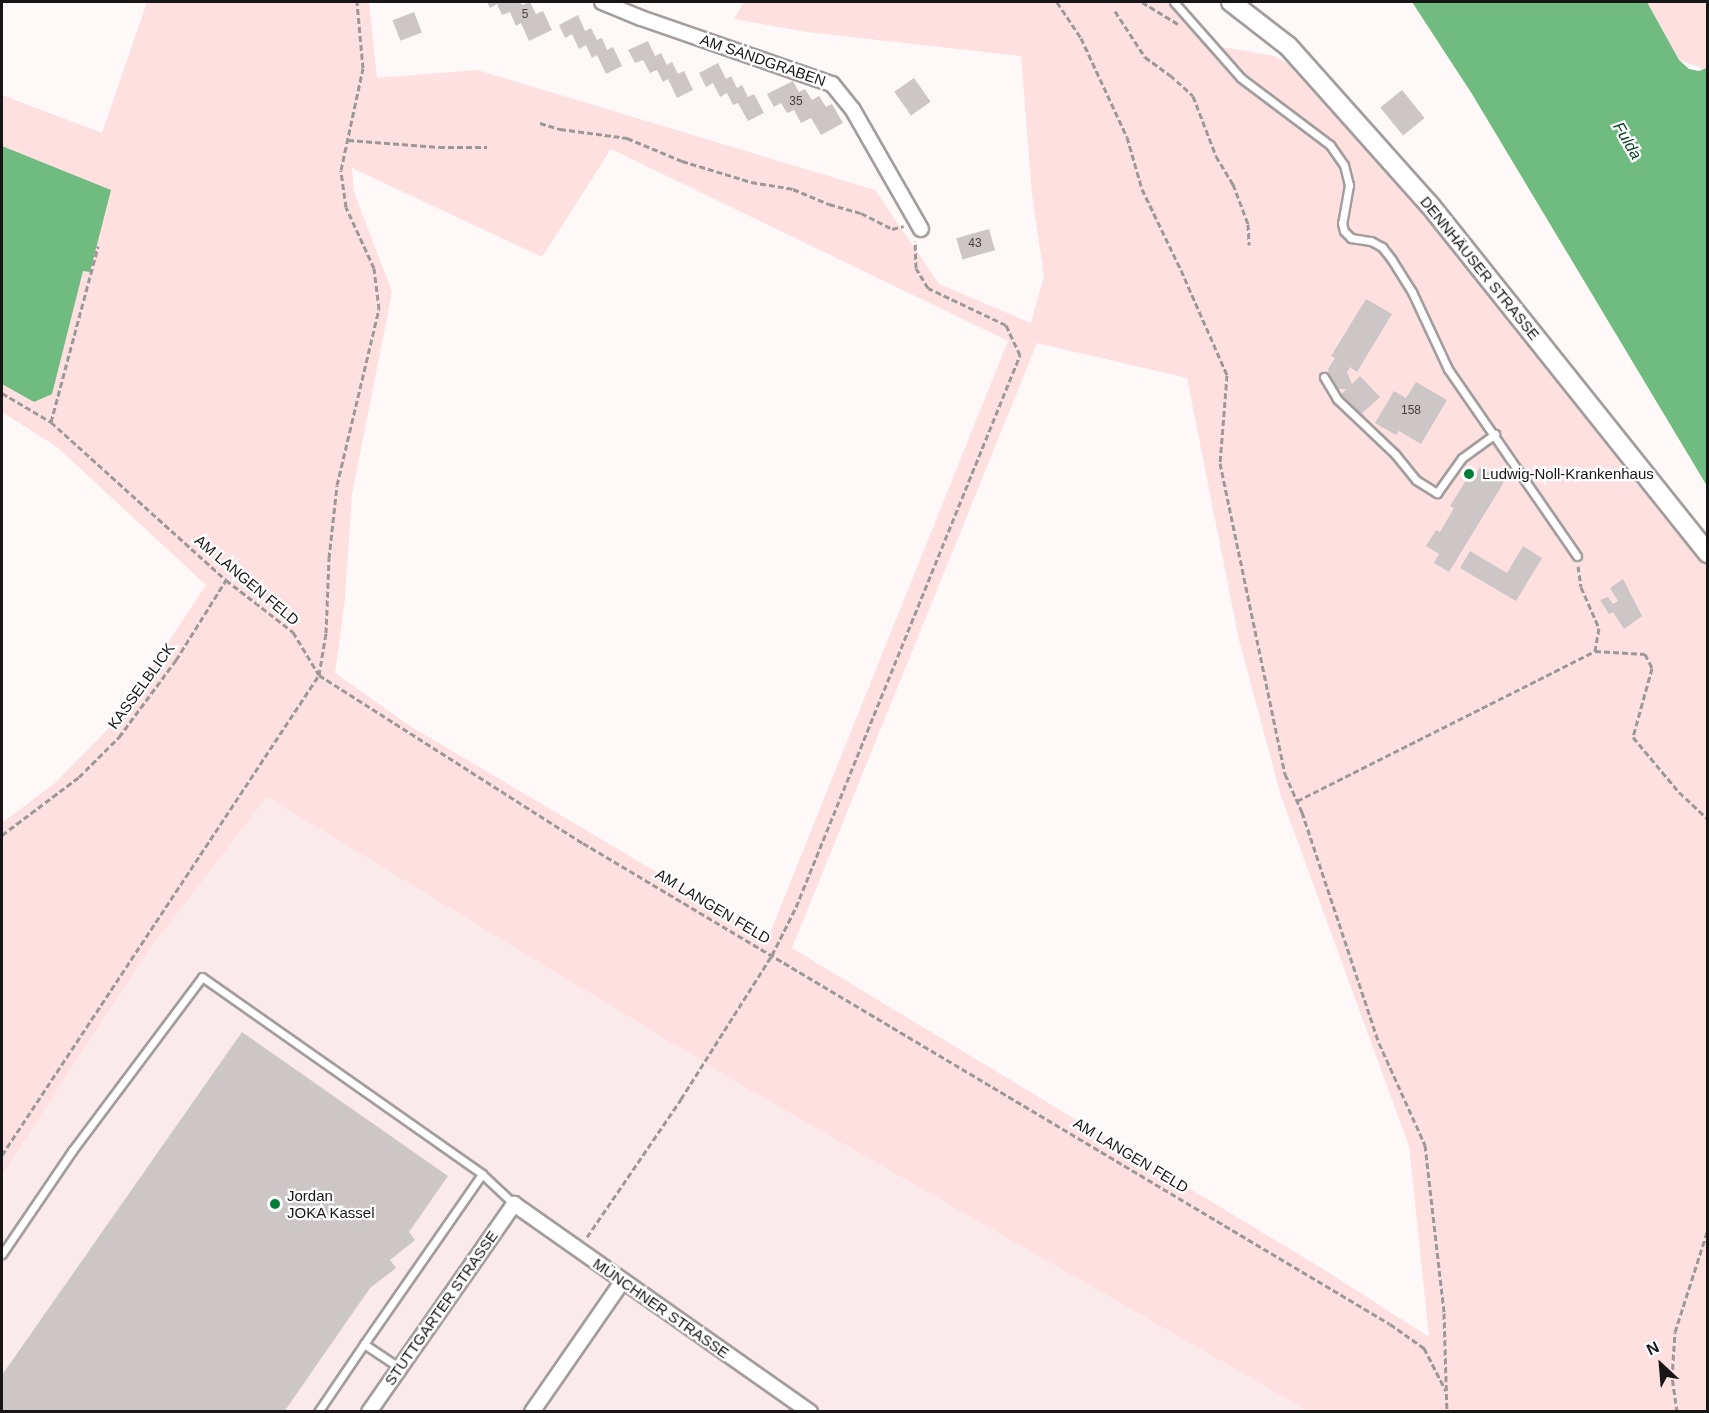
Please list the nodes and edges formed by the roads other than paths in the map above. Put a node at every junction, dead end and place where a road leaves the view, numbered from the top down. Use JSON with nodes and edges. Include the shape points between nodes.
{"nodes":[{"id":1,"x":602,"y":2,"type":"edge"},
{"id":2,"x":1174,"y":2,"type":"edge"},
{"id":3,"x":1231,"y":2,"type":"edge"},
{"id":4,"x":919,"y":226,"type":"road end"},
{"id":5,"x":1324,"y":376,"type":"dead end"},
{"id":6,"x":1495,"y":434,"type":"junction"},
{"id":7,"x":1707,"y":553,"type":"edge"},
{"id":8,"x":1578,"y":556,"type":"road end"},
{"id":9,"x":482,"y":1174,"type":"junction"},
{"id":10,"x":514,"y":1204,"type":"junction"},
{"id":11,"x":2,"y":1254,"type":"edge"},
{"id":12,"x":622,"y":1282,"type":"junction"},
{"id":13,"x":364,"y":1344,"type":"junction"},
{"id":14,"x":400,"y":1368,"type":"junction"},
{"id":15,"x":318,"y":1412,"type":"edge"},
{"id":16,"x":369,"y":1412,"type":"edge"},
{"id":17,"x":532,"y":1412,"type":"edge"},
{"id":18,"x":810,"y":1412,"type":"edge"}],
"edges":[{"from":1,"to":4,"type":"street","name":"AM SANDGRABEN","via":[[832,84],[853,110]]},
{"from":2,"to":6,"type":"lane","via":[[1241,78],[1330,146],[1344,165],[1349,185],[1344,231],[1351,238],[1376,244],[1392,260],[1412,292],[1448,369]]},
{"from":3,"to":7,"type":"street","name":"DENNHÄUSER STRASSE","via":[[1288,46],[1429,204]]},
{"from":5,"to":6,"type":"lane","via":[[1336,399],[1395,454],[1416,480],[1437,493],[1462,458]]},
{"from":6,"to":8,"type":"lane"},
{"from":9,"to":10,"type":"lane"},
{"from":9,"to":11,"type":"lane","via":[[202,977],[72,1151]]},
{"from":9,"to":13,"type":"lane"},
{"from":10,"to":12,"type":"street","name":"MÜNCHNER STRASSE"},
{"from":10,"to":14,"type":"street","name":"STUTTGARTER STRASSE"},
{"from":12,"to":17,"type":"street"},
{"from":12,"to":18,"type":"street","name":"MÜNCHNER STRASSE"},
{"from":13,"to":14,"type":"lane"},
{"from":13,"to":15,"type":"lane"},
{"from":14,"to":16,"type":"street","name":"STUTTGARTER STRASSE"}]}
